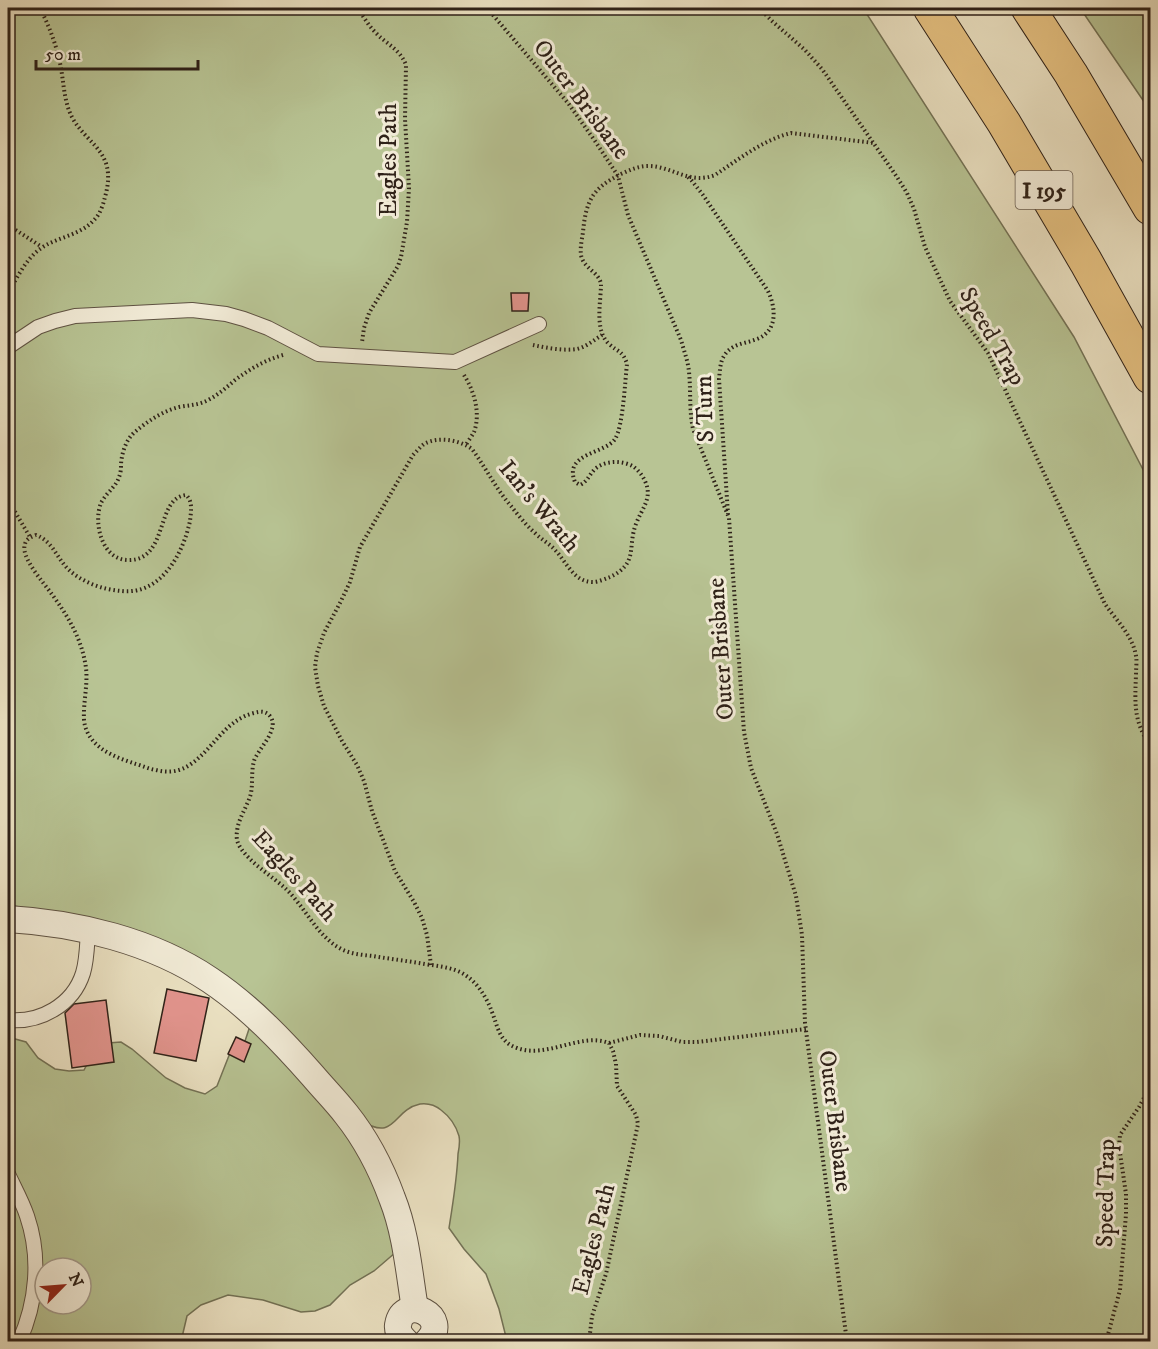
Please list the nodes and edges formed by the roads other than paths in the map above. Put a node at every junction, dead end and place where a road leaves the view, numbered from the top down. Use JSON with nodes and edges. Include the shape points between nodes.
{"nodes":[{"id":1,"x":930,"y":8,"type":"edge"},
{"id":2,"x":1028,"y":8,"type":"edge"},
{"id":3,"x":1150,"y":208,"type":"edge"},
{"id":4,"x":539,"y":324,"type":"dead end"},
{"id":5,"x":8,"y":347,"type":"edge"},
{"id":6,"x":1150,"y":377,"type":"edge"},
{"id":7,"x":8,"y":919,"type":"edge"},
{"id":8,"x":88,"y":931,"type":"junction"},
{"id":9,"x":8,"y":1020,"type":"edge"},
{"id":10,"x":8,"y":1174,"type":"edge"},
{"id":11,"x":415,"y":1309,"type":"junction"},
{"id":12,"x":19,"y":1341,"type":"edge"},
{"id":13,"x":406,"y":1341,"type":"edge"},
{"id":14,"x":427,"y":1341,"type":"edge"}],
"edges":[{"from":1,"to":6,"type":"highway","number":"I 195","via":[[1016,143]]},
{"from":2,"to":3,"type":"highway"},
{"from":4,"to":5,"type":"lane","via":[[454,362],[325,355],[244,319],[192,310],[75,316],[38,327]]},
{"from":7,"to":8,"type":"street"},
{"from":8,"to":9,"type":"lane","via":[[83,972],[70,996],[44,1015]]},
{"from":8,"to":11,"type":"street","via":[[148,947],[192,968],[256,1017],[295,1055],[346,1114],[383,1175],[400,1220]]},
{"from":10,"to":12,"type":"lane","via":[[27,1216],[35,1258],[33,1300]]},
{"from":11,"to":13,"type":"street","via":[[404,1314],[398,1323],[400,1335]]},
{"from":11,"to":14,"type":"street","via":[[426,1312],[433,1321],[435,1327]]}]}
